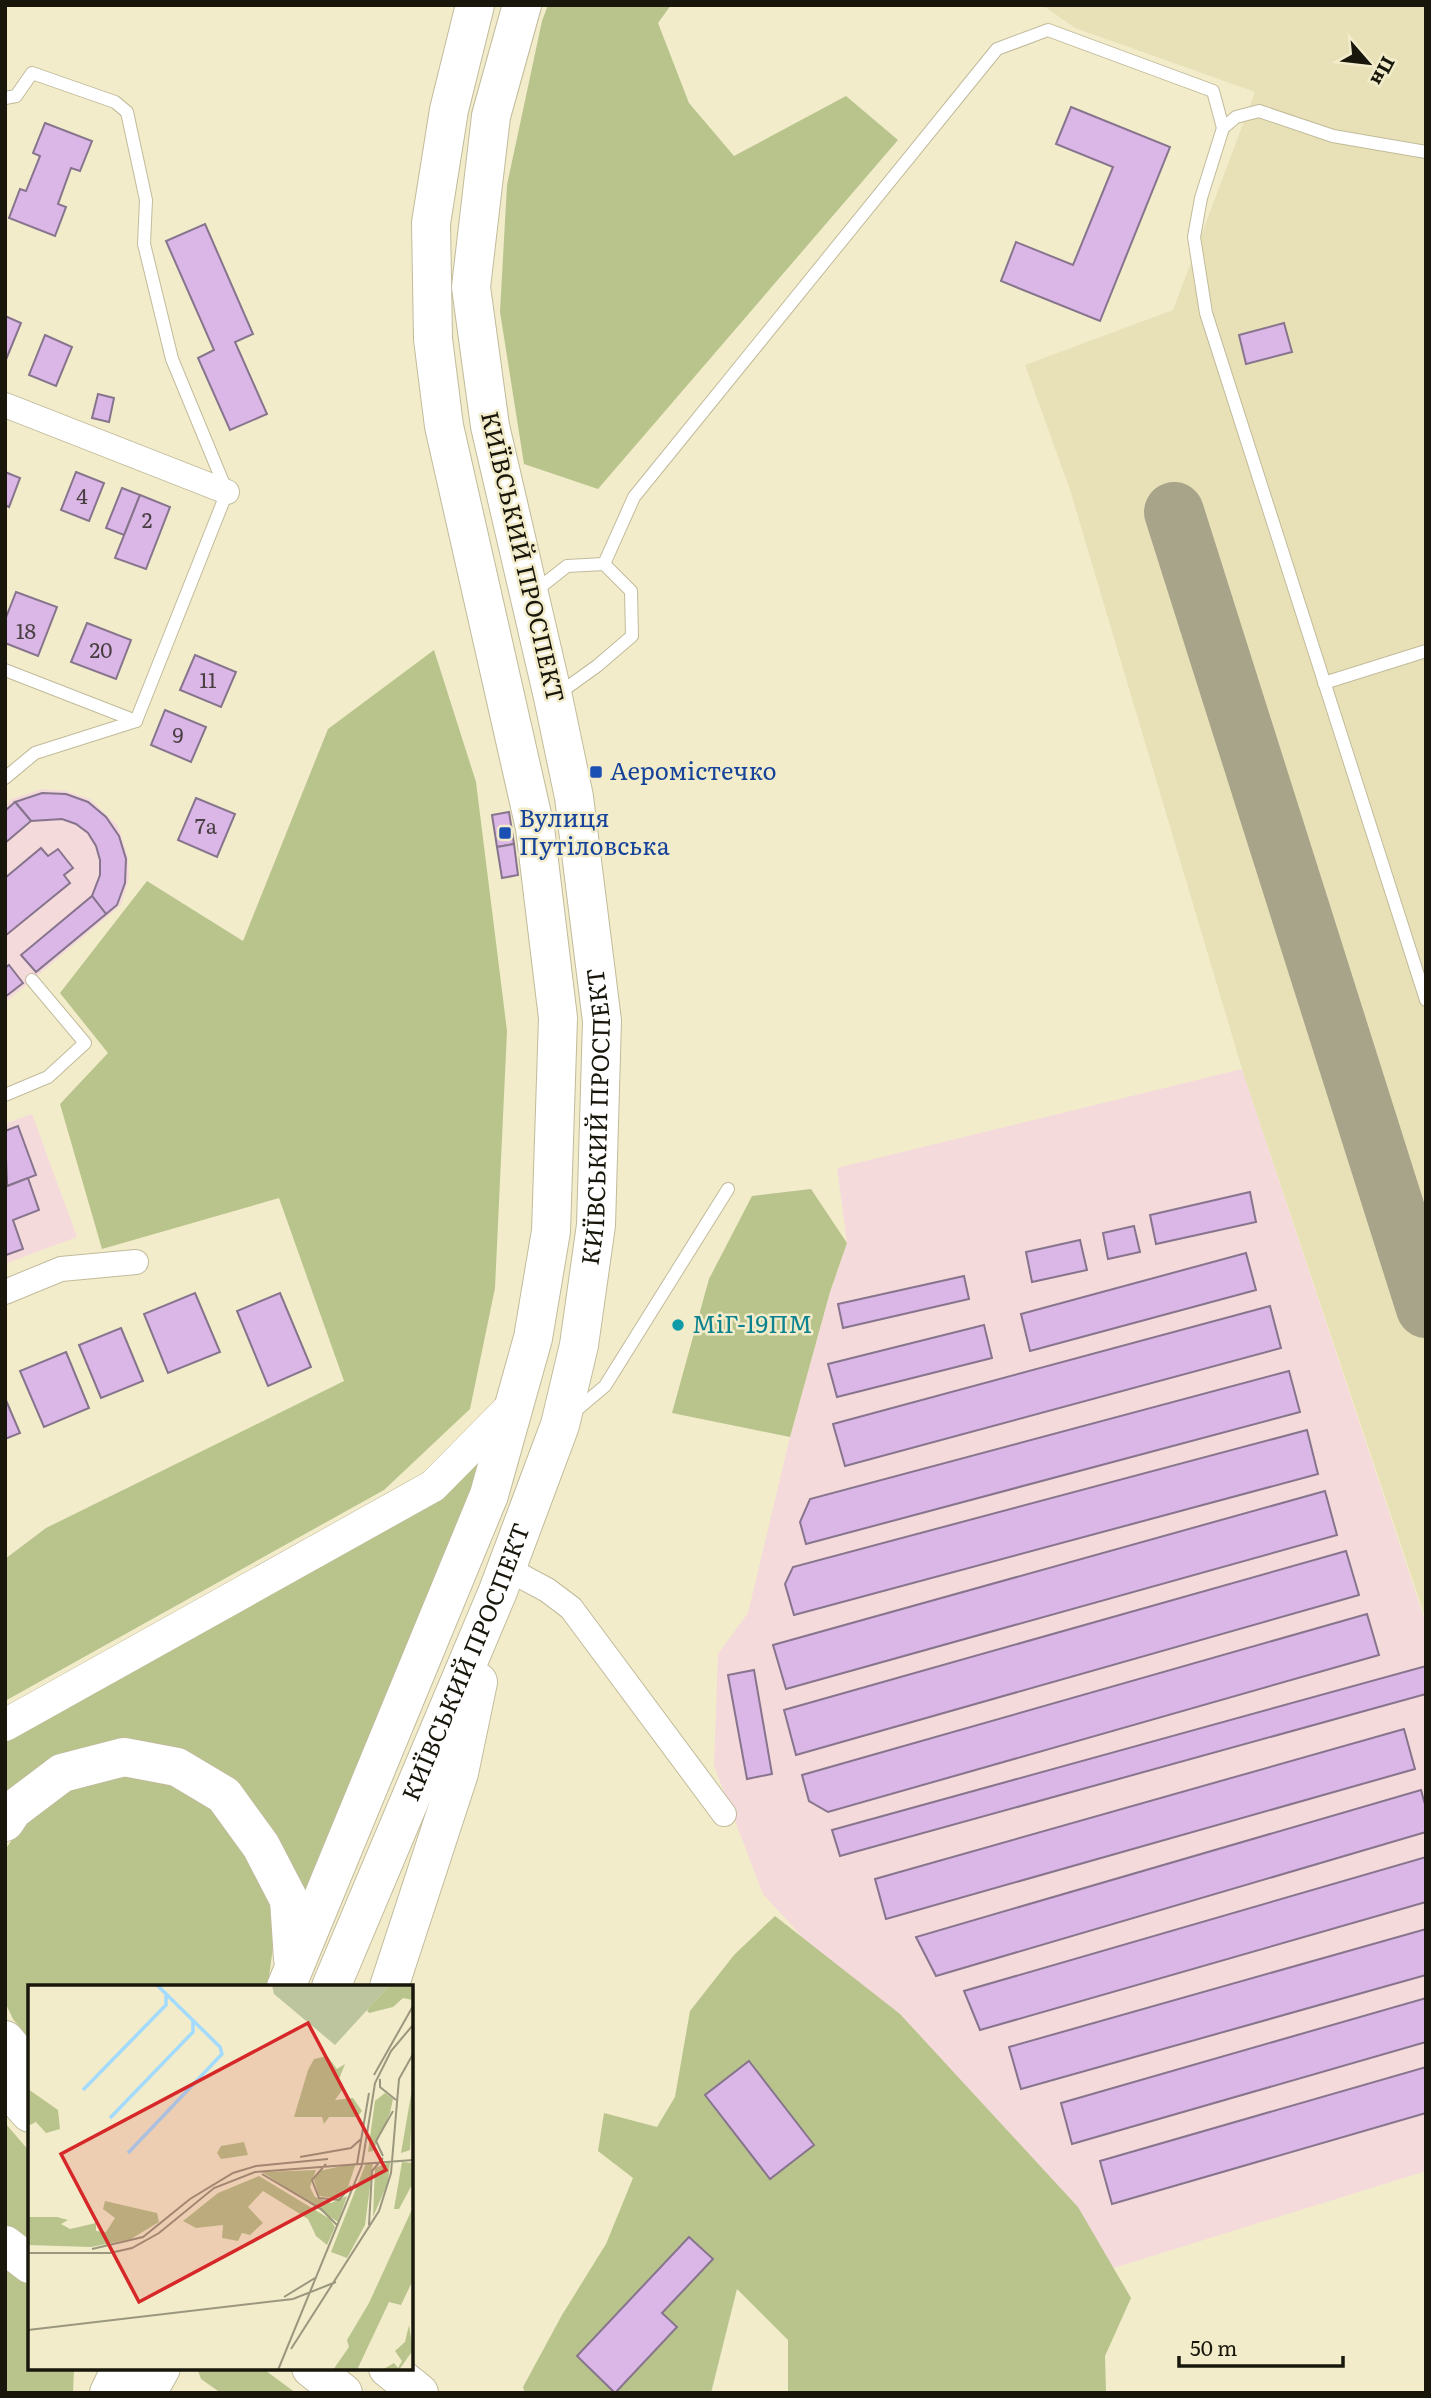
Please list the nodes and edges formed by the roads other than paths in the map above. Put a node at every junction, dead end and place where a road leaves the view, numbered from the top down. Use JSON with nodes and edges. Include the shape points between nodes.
{"nodes":[{"id":1,"x":475,"y":5,"type":"edge"},
{"id":2,"x":522,"y":5,"type":"edge"},
{"id":3,"x":5,"y":98,"type":"edge"},
{"id":4,"x":1223,"y":128,"type":"junction"},
{"id":5,"x":1426,"y":152,"type":"edge"},
{"id":6,"x":5,"y":405,"type":"edge"},
{"id":7,"x":227,"y":492,"type":"junction"},
{"id":8,"x":604,"y":564,"type":"junction"},
{"id":9,"x":530,"y":595,"type":"junction"},
{"id":10,"x":486,"y":622,"type":"junction"},
{"id":11,"x":1426,"y":651,"type":"edge"},
{"id":12,"x":5,"y":670,"type":"edge"},
{"id":13,"x":1324,"y":683,"type":"junction"},
{"id":14,"x":554,"y":697,"type":"junction"},
{"id":15,"x":507,"y":707,"type":"junction"},
{"id":16,"x":136,"y":721,"type":"junction"},
{"id":17,"x":5,"y":778,"type":"edge"},
{"id":18,"x":32,"y":981,"type":"dead end"},
{"id":19,"x":1426,"y":1000,"type":"edge"},
{"id":20,"x":5,"y":1095,"type":"edge"},
{"id":21,"x":729,"y":1189,"type":"dead end"},
{"id":22,"x":136,"y":1262,"type":"dead end"},
{"id":23,"x":5,"y":1292,"type":"edge"},
{"id":24,"x":533,"y":1338,"type":"junction"},
{"id":25,"x":579,"y":1345,"type":"junction"},
{"id":26,"x":517,"y":1401,"type":"junction"},
{"id":27,"x":560,"y":1425,"type":"junction"},
{"id":28,"x":502,"y":1579,"type":"junction"},
{"id":29,"x":5,"y":1725,"type":"edge"},
{"id":30,"x":724,"y":1815,"type":"dead end"},
{"id":31,"x":5,"y":1822,"type":"edge"},
{"id":32,"x":290,"y":1978,"type":"edge"},
{"id":33,"x":332,"y":1985,"type":"edge"},
{"id":34,"x":390,"y":1985,"type":"edge"},
{"id":35,"x":5,"y":2040,"type":"edge"},
{"id":36,"x":28,"y":2068,"type":"edge"},
{"id":37,"x":5,"y":2072,"type":"edge"},
{"id":38,"x":5,"y":2085,"type":"edge"},
{"id":39,"x":28,"y":2090,"type":"edge"},
{"id":40,"x":28,"y":2111,"type":"edge"},
{"id":41,"x":5,"y":2245,"type":"edge"},
{"id":42,"x":28,"y":2262,"type":"edge"},
{"id":43,"x":97,"y":2370,"type":"edge"},
{"id":44,"x":120,"y":2370,"type":"edge"},
{"id":45,"x":160,"y":2370,"type":"edge"},
{"id":46,"x":314,"y":2370,"type":"edge"},
{"id":47,"x":390,"y":2370,"type":"edge"},
{"id":48,"x":99,"y":2393,"type":"edge"},
{"id":49,"x":109,"y":2393,"type":"edge"},
{"id":50,"x":147,"y":2393,"type":"edge"},
{"id":51,"x":343,"y":2393,"type":"edge"},
{"id":52,"x":419,"y":2393,"type":"edge"}],
"edges":[{"from":1,"to":10,"type":"main road","name":"КИЇВСЬКИЙ ПРОСПЕКТ","via":[[439,161],[430,273],[444,426]]},
{"from":2,"to":9,"type":"main road","name":"КИЇВСЬКИЙ ПРОСПЕКТ","via":[[491,116],[471,287],[491,426]]},
{"from":3,"to":7,"type":"lane","via":[[16,96],[32,73],[115,102],[127,112],[146,200],[144,244],[172,359]]},
{"from":4,"to":5,"type":"lane","via":[[1236,117],[1259,111],[1333,136]]},
{"from":4,"to":8,"type":"lane","via":[[1213,91],[1048,30],[997,49],[634,497]]},
{"from":4,"to":13,"type":"lane","via":[[1194,237],[1206,313]]},
{"from":6,"to":7,"type":"street"},
{"from":7,"to":16,"type":"lane"},
{"from":8,"to":9,"type":"lane","via":[[567,566]]},
{"from":8,"to":14,"type":"lane","via":[[631,591],[632,636]]},
{"from":9,"to":10,"type":"main road"},
{"from":9,"to":14,"type":"main road","name":"КИЇВСЬКИЙ ПРОСПЕКТ"},
{"from":10,"to":15,"type":"main road","name":"КИЇВСЬКИЙ ПРОСПЕКТ"},
{"from":11,"to":13,"type":"lane"},
{"from":12,"to":16,"type":"lane"},
{"from":13,"to":19,"type":"lane"},
{"from":14,"to":15,"type":"main road"},
{"from":14,"to":25,"type":"main road","name":"КИЇВСЬКИЙ ПРОСПЕКТ","via":[[574,797],[602,1021],[596,1226]]},
{"from":15,"to":24,"type":"main road","name":"КИЇВСЬКИЙ ПРОСПЕКТ","via":[[535,828],[558,1018],[551,1231]]},
{"from":16,"to":17,"type":"lane","via":[[36,753]]},
{"from":18,"to":20,"type":"lane","via":[[85,1043],[48,1077]]},
{"from":21,"to":27,"type":"lane","via":[[605,1386]]},
{"from":22,"to":23,"type":"street","via":[[61,1269]]},
{"from":24,"to":25,"type":"main road","via":[[545,1355],[563,1358]]},
{"from":24,"to":26,"type":"main road","name":"КИЇВСЬКИЙ ПРОСПЕКТ"},
{"from":25,"to":27,"type":"main road","name":"КИЇВСЬКИЙ ПРОСПЕКТ"},
{"from":26,"to":27,"type":"main road","via":[[534,1399],[549,1404]]},
{"from":26,"to":29,"type":"street","via":[[433,1486]]},
{"from":26,"to":32,"type":"main road","name":"КИЇВСЬКИЙ ПРОСПЕКТ","via":[[489,1495]]},
{"from":27,"to":28,"type":"main road","name":"КИЇВСЬКИЙ ПРОСПЕКТ"},
{"from":28,"to":30,"type":"street","via":[[547,1590],[571,1608]]},
{"from":28,"to":33,"type":"main road","name":"КИЇВСЬКИЙ ПРОСПЕКТ"},
{"from":28,"to":34,"type":"main road","via":[[458,1773]]},
{"from":31,"to":32,"type":"main road","via":[[13,1810],[62,1773],[124,1757],[177,1767],[224,1795],[261,1846],[289,1900]]},
{"from":35,"to":36,"type":"main road"},
{"from":37,"to":39,"type":"main road"},
{"from":38,"to":40,"type":"main road"},
{"from":41,"to":42,"type":"main road"},
{"from":43,"to":48,"type":"main road"},
{"from":44,"to":49,"type":"main road"},
{"from":45,"to":50,"type":"main road"},
{"from":46,"to":51,"type":"main road"},
{"from":47,"to":52,"type":"main road"}]}
